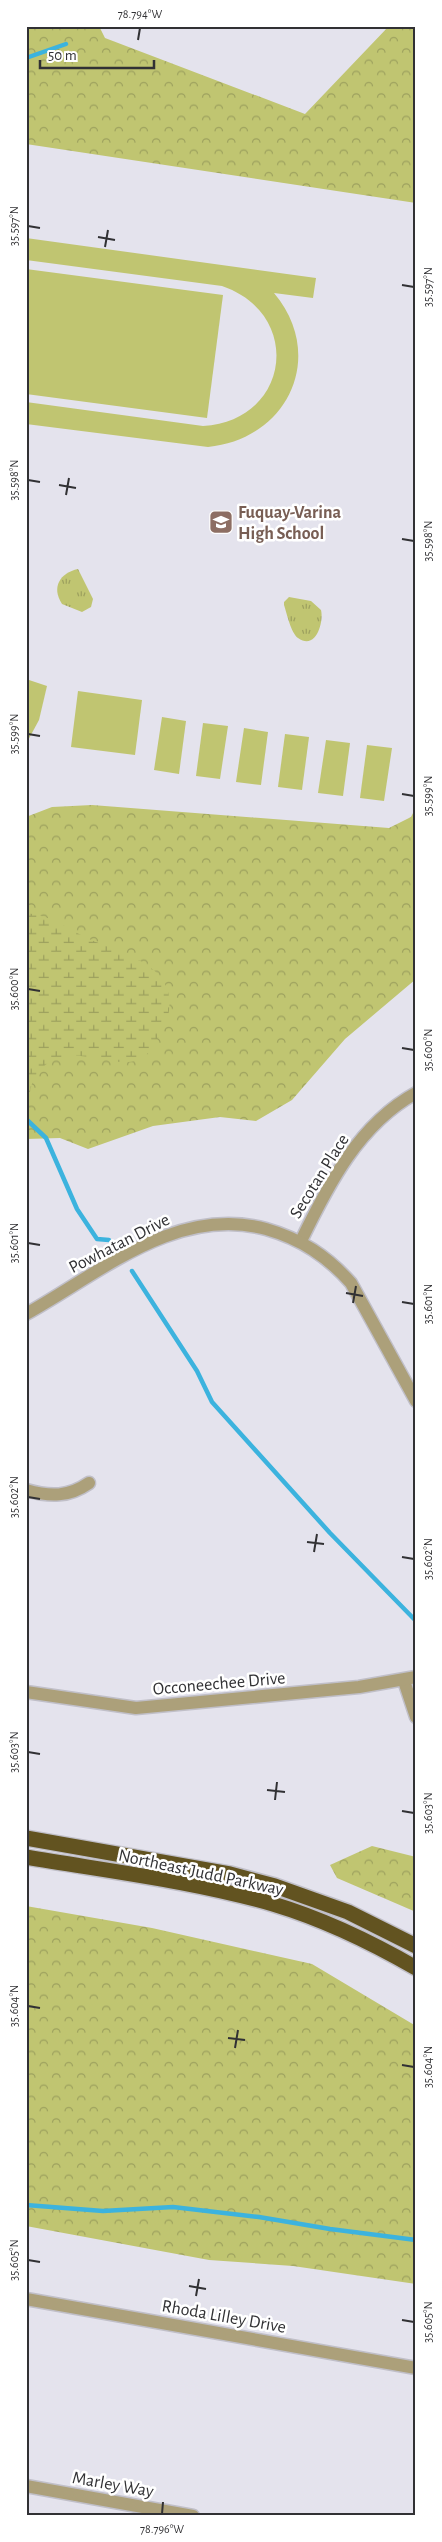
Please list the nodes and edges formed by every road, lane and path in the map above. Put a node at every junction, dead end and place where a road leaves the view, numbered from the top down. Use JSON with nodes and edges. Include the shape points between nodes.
{"nodes":[{"id":1,"x":416,"y":1093,"type":"edge"},
{"id":2,"x":300,"y":1241,"type":"junction"},
{"id":3,"x":26,"y":1314,"type":"edge"},
{"id":4,"x":416,"y":1401,"type":"edge"},
{"id":5,"x":89,"y":1483,"type":"dead end"},
{"id":6,"x":26,"y":1490,"type":"edge"},
{"id":7,"x":410,"y":1679,"type":"edge"},
{"id":8,"x":26,"y":1692,"type":"edge"},
{"id":9,"x":416,"y":1717,"type":"edge"},
{"id":10,"x":26,"y":1838,"type":"edge"},
{"id":11,"x":26,"y":1857,"type":"edge"},
{"id":12,"x":416,"y":1946,"type":"edge"},
{"id":13,"x":416,"y":1968,"type":"edge"},
{"id":14,"x":26,"y":2298,"type":"edge"},
{"id":15,"x":416,"y":2368,"type":"edge"},
{"id":16,"x":26,"y":2486,"type":"edge"},
{"id":17,"x":193,"y":2516,"type":"edge"}],
"edges":[{"from":1,"to":2,"type":"street","name":"Secotan Place","via":[[368,1131],[342,1165]]},
{"from":2,"to":3,"type":"street","name":"Powhatan Drive","via":[[248,1224],[222,1223],[175,1231],[106,1265]]},
{"from":2,"to":4,"type":"street","name":"Powhatan Drive","via":[[321,1254],[351,1283]]},
{"from":5,"to":6,"type":"street","via":[[62,1496]]},
{"from":7,"to":8,"type":"street","name":"Occoneechee Drive","via":[[359,1687],[136,1708]]},
{"from":7,"to":9,"type":"street"},
{"from":10,"to":12,"type":"highway","name":"Northeast Judd Parkway","via":[[230,1874],[276,1886],[348,1912]]},
{"from":11,"to":13,"type":"highway","name":"Northeast Judd Parkway","via":[[182,1884],[274,1904],[356,1936]]},
{"from":14,"to":15,"type":"street","name":"Rhoda Lilley Drive"},
{"from":16,"to":17,"type":"street","name":"Marley Way"}]}
